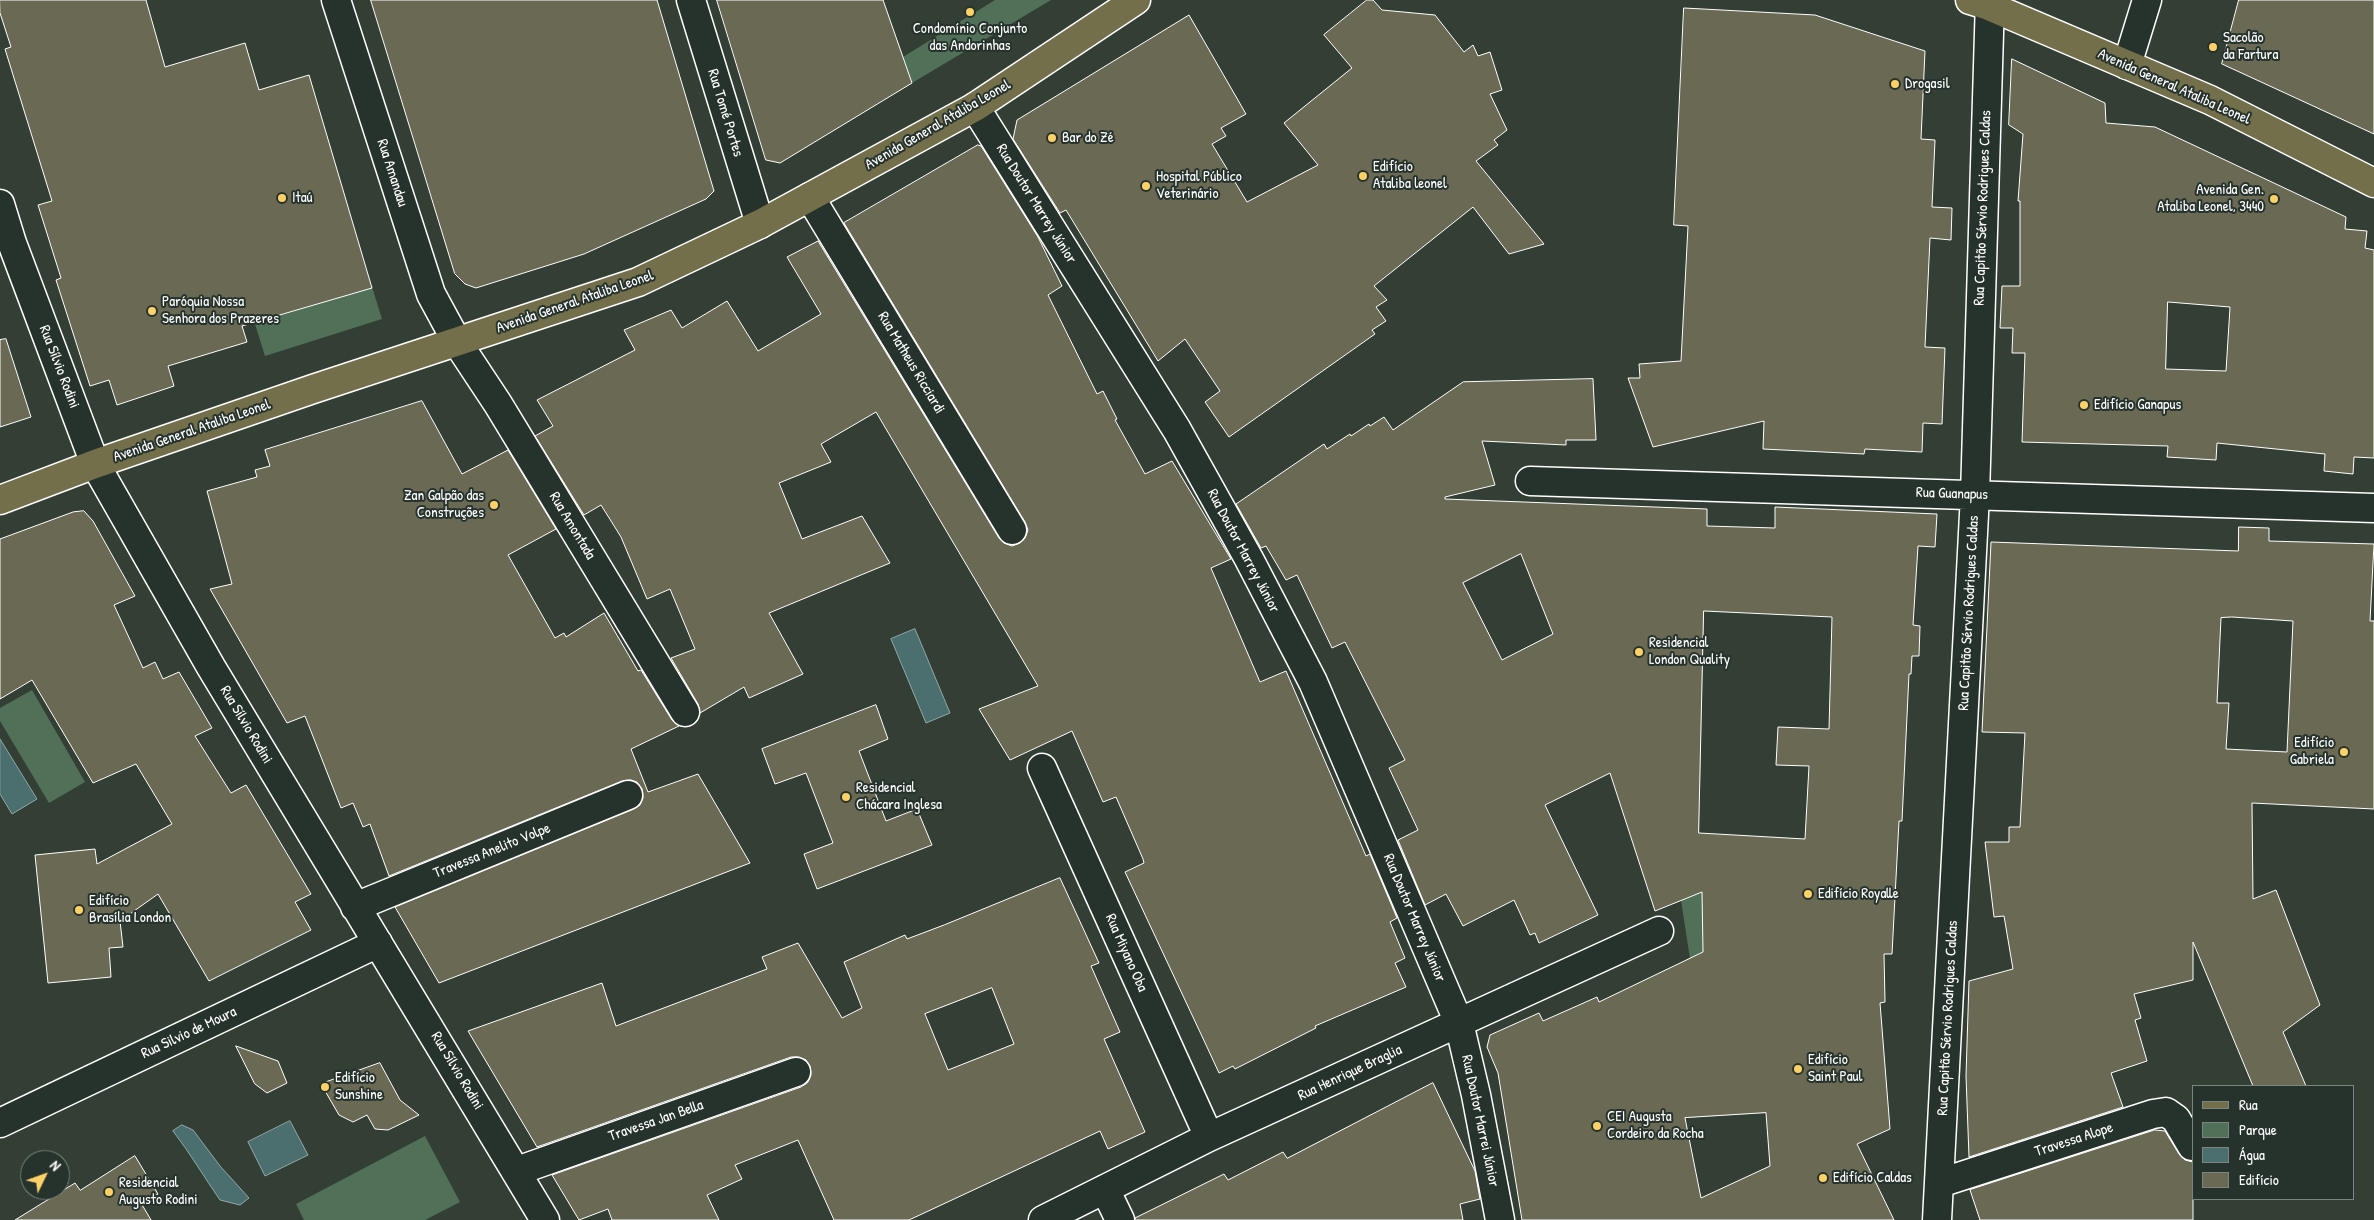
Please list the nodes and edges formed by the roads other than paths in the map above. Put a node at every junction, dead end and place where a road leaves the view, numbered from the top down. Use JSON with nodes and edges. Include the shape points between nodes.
{"nodes":[{"id":1,"x":336,"y":0,"type":"edge"},
{"id":2,"x":691,"y":0,"type":"edge"},
{"id":3,"x":1136,"y":0,"type":"edge"},
{"id":4,"x":2147,"y":0,"type":"edge"},
{"id":5,"x":1983,"y":2,"type":"edge"},
{"id":6,"x":2126,"y":65,"type":"junction"},
{"id":7,"x":975,"y":107,"type":"junction"},
{"id":8,"x":2374,"y":183,"type":"edge"},
{"id":9,"x":810,"y":197,"type":"junction"},
{"id":10,"x":0,"y":204,"type":"edge"},
{"id":11,"x":760,"y":224,"type":"junction"},
{"id":12,"x":457,"y":342,"type":"junction"},
{"id":13,"x":96,"y":464,"type":"junction"},
{"id":14,"x":1530,"y":481,"type":"dead end"},
{"id":15,"x":1975,"y":495,"type":"junction"},
{"id":16,"x":0,"y":500,"type":"edge"},
{"id":17,"x":2374,"y":508,"type":"edge"},
{"id":18,"x":1012,"y":530,"type":"dead end"},
{"id":19,"x":685,"y":712,"type":"dead end"},
{"id":20,"x":1042,"y":768,"type":"dead end"},
{"id":21,"x":628,"y":795,"type":"dead end"},
{"id":22,"x":355,"y":907,"type":"junction"},
{"id":23,"x":1658,"y":931,"type":"dead end"},
{"id":24,"x":378,"y":943,"type":"junction"},
{"id":25,"x":1459,"y":1023,"type":"junction"},
{"id":26,"x":796,"y":1072,"type":"dead end"},
{"id":27,"x":0,"y":1122,"type":"edge"},
{"id":28,"x":1209,"y":1137,"type":"junction"},
{"id":29,"x":2192,"y":1146,"type":"edge"},
{"id":30,"x":517,"y":1170,"type":"junction"},
{"id":31,"x":1940,"y":1183,"type":"junction"},
{"id":32,"x":1105,"y":1189,"type":"junction"},
{"id":33,"x":545,"y":1220,"type":"edge"},
{"id":34,"x":1043,"y":1220,"type":"edge"},
{"id":35,"x":1120,"y":1220,"type":"edge"},
{"id":36,"x":1500,"y":1220,"type":"edge"},
{"id":37,"x":1937,"y":1220,"type":"edge"}],
"edges":[{"from":1,"to":12,"type":"street","name":"Rua Amandau","via":[[430,294]]},
{"from":2,"to":11,"type":"street","name":"Rua Tomé Portes"},
{"from":3,"to":7,"type":"main road","name":"Avenida General Ataliba Leonel"},
{"from":4,"to":6,"type":"street"},
{"from":5,"to":6,"type":"main road","name":"Avenida General Ataliba Leonel"},
{"from":5,"to":15,"type":"street","name":"Rua Capitão Sérvio Rodrigues Caldas"},
{"from":6,"to":8,"type":"main road","name":"Avenida General Ataliba Leonel","via":[[2210,100]]},
{"from":7,"to":9,"type":"main road","name":"Avenida General Ataliba Leonel"},
{"from":7,"to":25,"type":"street","name":"Rua Doutor Marrey Júnior","via":[[1177,430],[1249,559],[1313,682]]},
{"from":9,"to":11,"type":"main road","name":"Avenida General Ataliba Leonel"},
{"from":9,"to":18,"type":"street","name":"Rua Matheus Ricciardi"},
{"from":10,"to":13,"type":"street","name":"Rua Sílvio Rodini"},
{"from":11,"to":12,"type":"main road","name":"Avenida General Ataliba Leonel","via":[[638,282]]},
{"from":12,"to":13,"type":"main road","name":"Avenida General Ataliba Leonel"},
{"from":12,"to":19,"type":"street","name":"Rua Amontada"},
{"from":13,"to":16,"type":"main road","name":"Avenida General Ataliba Leonel"},
{"from":13,"to":22,"type":"street","name":"Rua Sílvio Rodini","via":[[211,668]]},
{"from":14,"to":15,"type":"street","name":"Rua Guanapus"},
{"from":15,"to":17,"type":"street","name":"Rua Guanapus"},
{"from":15,"to":31,"type":"street","name":"Rua Capitão Sérvio Rodrigues Caldas"},
{"from":20,"to":28,"type":"street","name":"Rua Miyano Oba"},
{"from":21,"to":22,"type":"street","name":"Travessa Anelito Volpe"},
{"from":22,"to":24,"type":"street","name":"Rua Sílvio Rodini"},
{"from":23,"to":25,"type":"street","name":"Rua Henrique Braglia"},
{"from":24,"to":27,"type":"street","name":"Rua Silvio de Moura"},
{"from":24,"to":30,"type":"street","name":"Rua Sílvio Rodini"},
{"from":25,"to":28,"type":"street","name":"Rua Henrique Braglia"},
{"from":25,"to":36,"type":"street","name":"Rua Doutor Marrei Júnior"},
{"from":26,"to":30,"type":"street","name":"Travessa Jan Bella"},
{"from":28,"to":32,"type":"street","name":"Rua Henrique Braglia"},
{"from":29,"to":31,"type":"street","name":"Travessa Alope","via":[[2176,1119],[2166,1112]]},
{"from":30,"to":33,"type":"street","name":"Rua Sílvio Rodini"},
{"from":31,"to":37,"type":"street","name":"Rua Capitão Sérvio Rodrigues Caldas"},
{"from":32,"to":34,"type":"street","name":"Rua Henrique Braglia"},
{"from":32,"to":35,"type":"street"}]}
